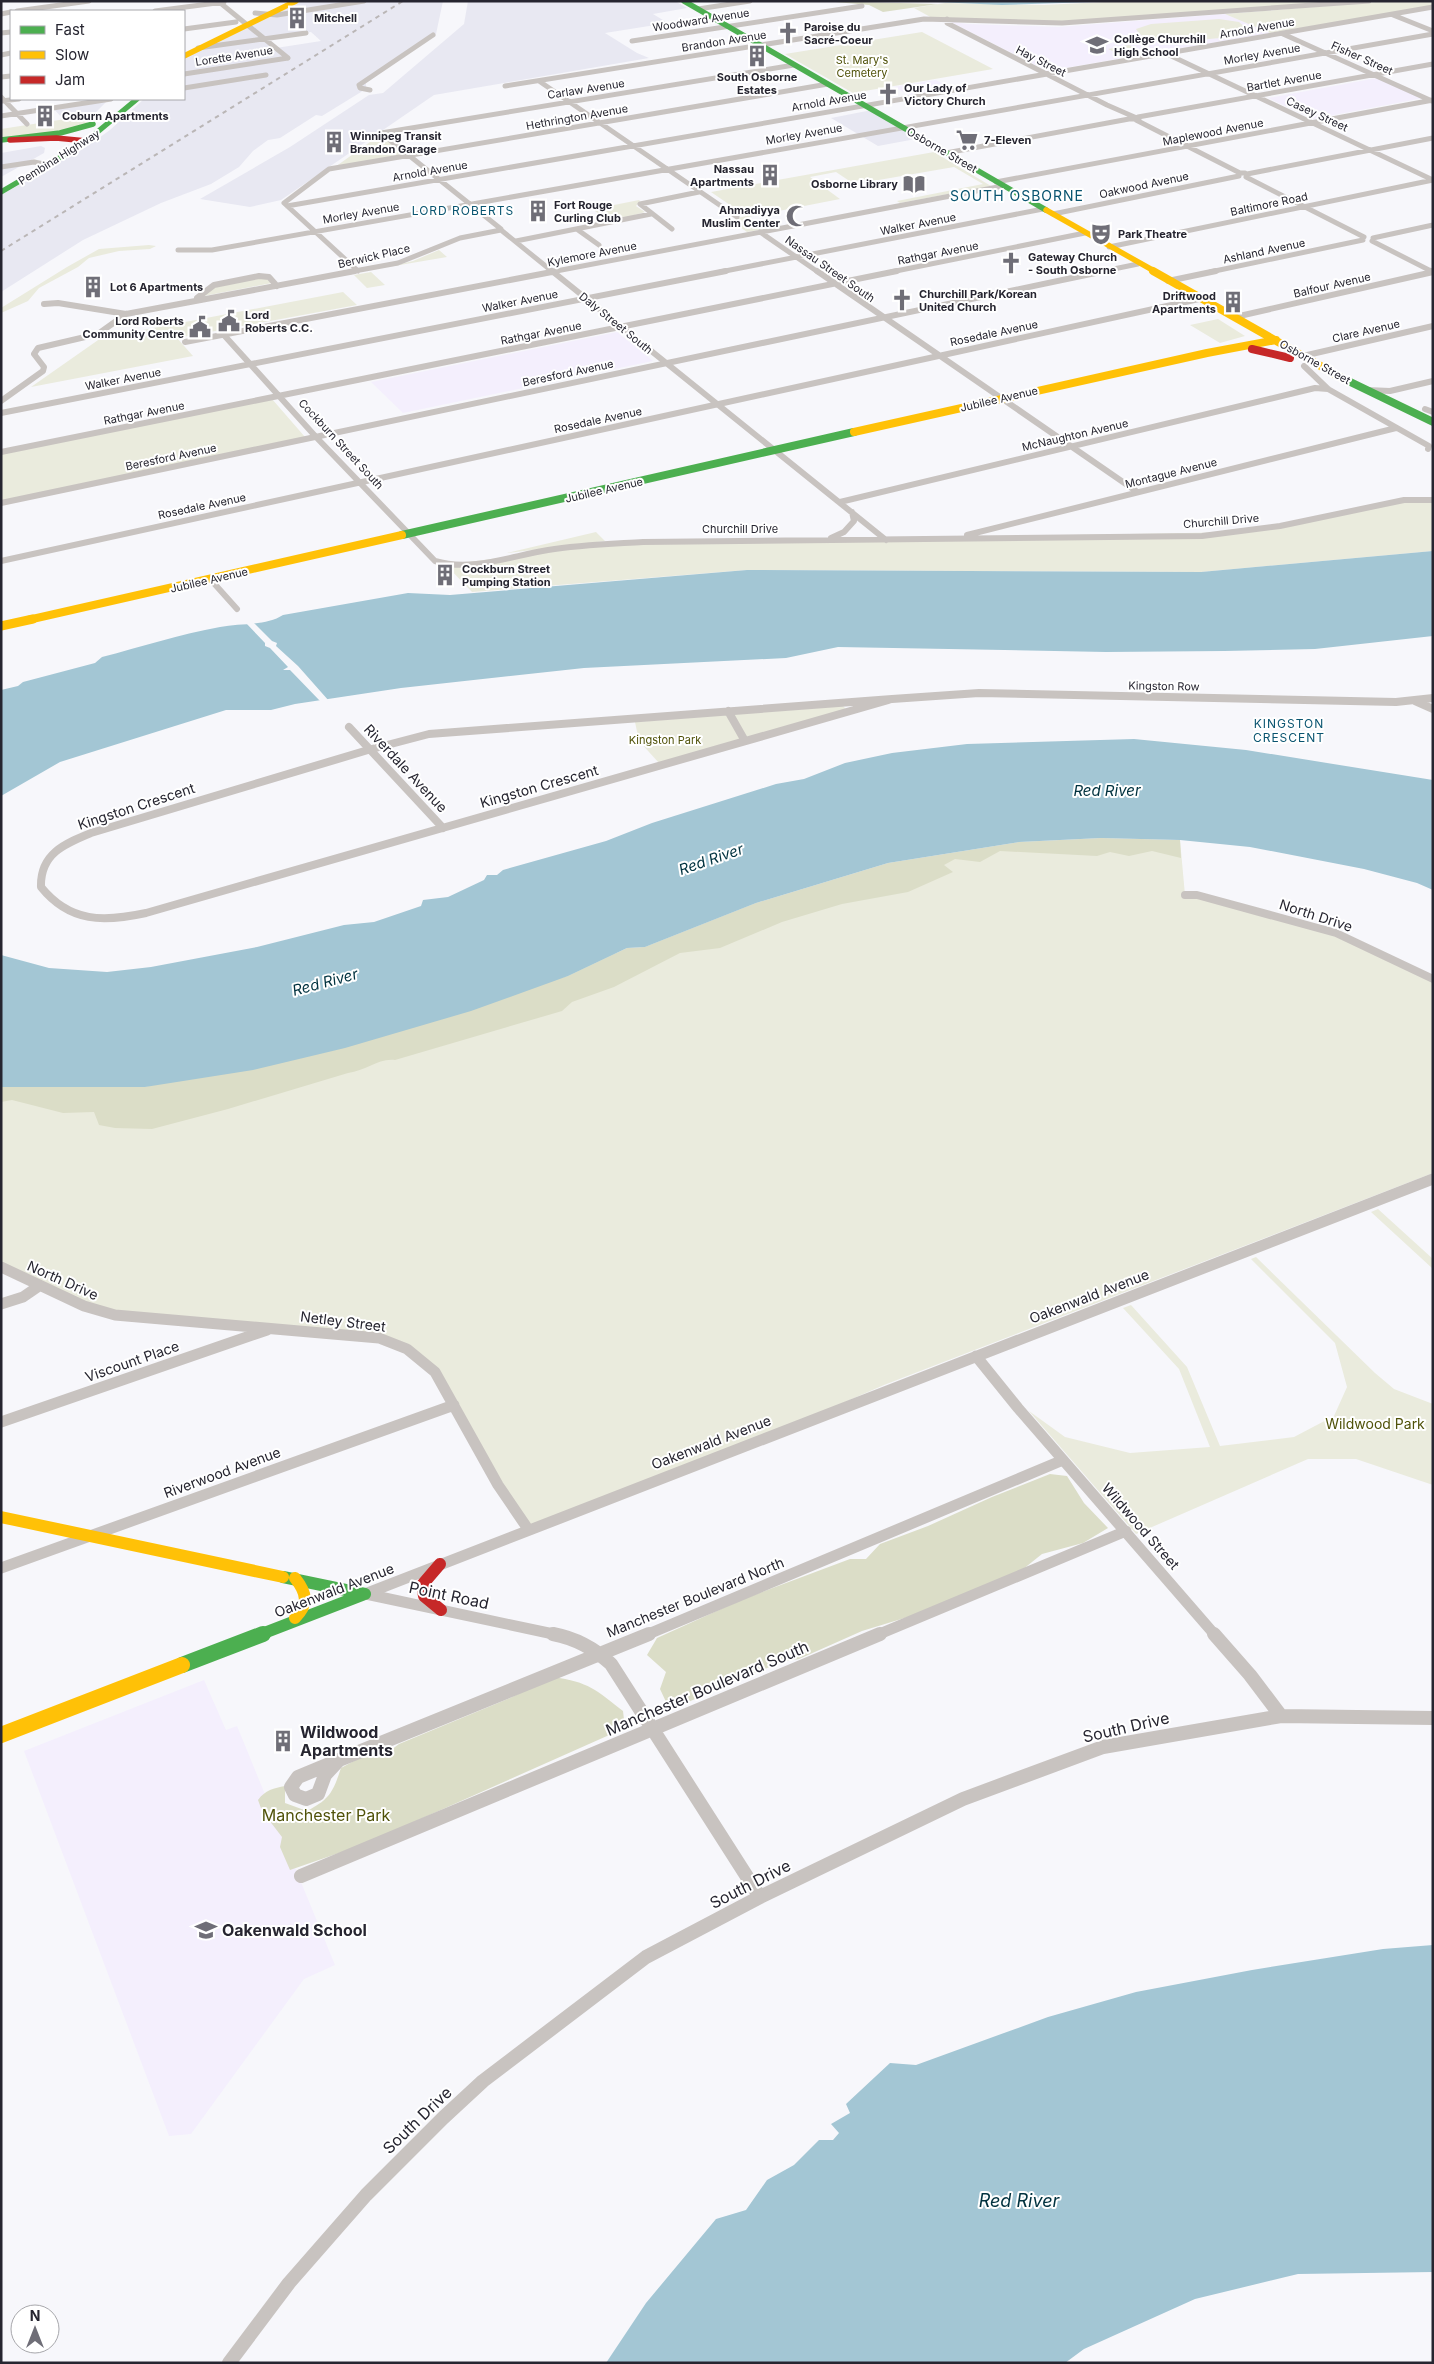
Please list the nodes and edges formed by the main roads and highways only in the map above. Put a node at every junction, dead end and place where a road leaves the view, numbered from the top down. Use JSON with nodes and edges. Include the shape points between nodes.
{"nodes":[{"id":1,"x":280,"y":1,"type":"edge"},
{"id":2,"x":296,"y":1,"type":"edge"},
{"id":3,"x":684,"y":1,"type":"edge"},
{"id":4,"x":263,"y":13,"type":"junction"},
{"id":5,"x":241,"y":22,"type":"junction"},
{"id":6,"x":187,"y":52,"type":"edge"},
{"id":7,"x":134,"y":100,"type":"edge"},
{"id":8,"x":114,"y":107,"type":"edge"},
{"id":9,"x":93,"y":124,"type":"junction"},
{"id":10,"x":1,"y":141,"type":"edge"},
{"id":11,"x":78,"y":142,"type":"junction"},
{"id":12,"x":34,"y":143,"type":"junction"},
{"id":13,"x":48,"y":160,"type":"junction"},
{"id":14,"x":1,"y":181,"type":"edge"},
{"id":15,"x":1,"y":192,"type":"edge"},
{"id":16,"x":1199,"y":299,"type":"junction"},
{"id":17,"x":1268,"y":340,"type":"junction"},
{"id":18,"x":1238,"y":347,"type":"junction"},
{"id":19,"x":1206,"y":353,"type":"junction"},
{"id":20,"x":1290,"y":358,"type":"junction"},
{"id":21,"x":1304,"y":361,"type":"junction"},
{"id":22,"x":1433,"y":422,"type":"edge"},
{"id":23,"x":1433,"y":433,"type":"edge"},
{"id":24,"x":1,"y":626,"type":"edge"},
{"id":25,"x":1,"y":1517,"type":"edge"},
{"id":26,"x":440,"y":1564,"type":"road end"},
{"id":27,"x":295,"y":1578,"type":"junction"},
{"id":28,"x":366,"y":1594,"type":"joint"},
{"id":29,"x":441,"y":1610,"type":"road end"},
{"id":30,"x":289,"y":1623,"type":"junction"},
{"id":31,"x":1,"y":1735,"type":"edge"}],
"edges":[{"from":1,"to":4,"type":"main road"},
{"from":2,"to":4,"type":"main road"},
{"from":3,"to":16,"type":"main road","name":"Osborne Street"},
{"from":4,"to":5,"type":"main road"},
{"from":5,"to":6,"type":"main road"},
{"from":5,"to":6,"type":"main road","via":[[219,43]]},
{"from":7,"to":8,"type":"main road","name":"Pembina Highway"},
{"from":8,"to":9,"type":"main road","name":"Pembina Highway"},
{"from":8,"to":11,"type":"main road","name":"Pembina Highway"},
{"from":9,"to":10,"type":"main road","via":[[77,131]]},
{"from":9,"to":11,"type":"main road","name":"Pembina Highway"},
{"from":10,"to":11,"type":"main road","via":[[51,138]]},
{"from":10,"to":12,"type":"main road"},
{"from":11,"to":12,"type":"main road"},
{"from":11,"to":13,"type":"main road","name":"Pembina Highway"},
{"from":12,"to":13,"type":"main road","via":[[48,149]]},
{"from":13,"to":14,"type":"main road","name":"Pembina Highway","via":[[34,162]]},
{"from":13,"to":15,"type":"main road","name":"Pembina Highway"},
{"from":16,"to":17,"type":"main road","name":"Osborne Street"},
{"from":16,"to":17,"type":"main road","name":"Osborne Street","via":[[1235,317]]},
{"from":17,"to":18,"type":"main road","name":"Jubilee Avenue"},
{"from":17,"to":19,"type":"main road","name":"Jubilee Avenue"},
{"from":17,"to":20,"type":"main road","name":"Osborne Street"},
{"from":17,"to":21,"type":"main road","name":"Osborne Street"},
{"from":18,"to":19,"type":"main road","name":"Jubilee Avenue"},
{"from":18,"to":20,"type":"main road"},
{"from":19,"to":24,"type":"main road","name":"Jubilee Avenue"},
{"from":20,"to":21,"type":"main road","name":"Osborne Street"},
{"from":21,"to":22,"type":"main road","name":"Osborne Street"},
{"from":21,"to":23,"type":"main road","name":"Osborne Street"},
{"from":25,"to":27,"type":"main road","name":"Point Road"},
{"from":26,"to":29,"type":"main road","via":[[422,1585],[424,1596]]},
{"from":27,"to":28,"type":"main road","name":"Point Road"},
{"from":27,"to":30,"type":"main road","via":[[307,1590],[309,1598],[306,1609]]},
{"from":28,"to":30,"type":"main road","name":"Oakenwald Avenue"},
{"from":30,"to":31,"type":"main road","name":"Oakenwald Avenue"}]}
